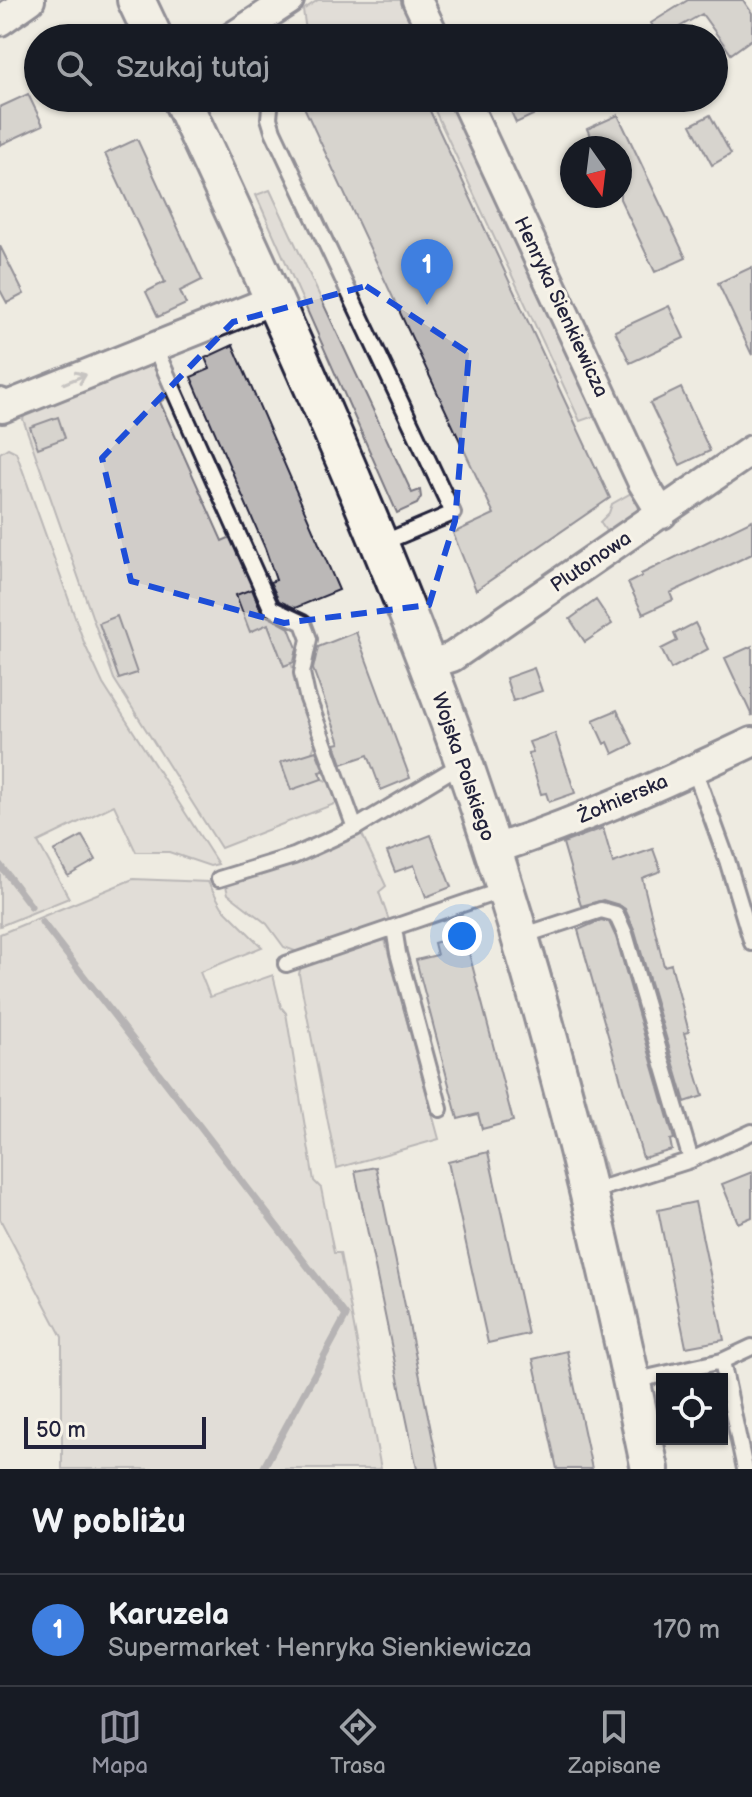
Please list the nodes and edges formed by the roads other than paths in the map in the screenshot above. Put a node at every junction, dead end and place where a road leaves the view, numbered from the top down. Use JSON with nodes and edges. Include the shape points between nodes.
{"nodes":[{"id":1,"x":30,"y":0,"type":"edge"},
{"id":2,"x":136,"y":0,"type":"edge"},
{"id":3,"x":289,"y":0,"type":"edge"},
{"id":4,"x":417,"y":0,"type":"edge"},
{"id":5,"x":0,"y":21,"type":"edge"},
{"id":6,"x":147,"y":24,"type":"edge"},
{"id":7,"x":263,"y":24,"type":"edge"},
{"id":8,"x":428,"y":24,"type":"edge"},
{"id":9,"x":188,"y":112,"type":"edge"},
{"id":10,"x":270,"y":112,"type":"edge"},
{"id":11,"x":471,"y":112,"type":"edge"},
{"id":12,"x":275,"y":299,"type":"junction"},
{"id":13,"x":155,"y":348,"type":"junction"},
{"id":14,"x":1,"y":406,"type":"edge"},
{"id":15,"x":752,"y":450,"type":"edge"},
{"id":16,"x":662,"y":514,"type":"junction"},
{"id":17,"x":380,"y":544,"type":"junction"},
{"id":18,"x":427,"y":665,"type":"junction"},
{"id":19,"x":752,"y":742,"type":"edge"},
{"id":20,"x":463,"y":763,"type":"junction"},
{"id":21,"x":694,"y":769,"type":"junction"},
{"id":22,"x":355,"y":828,"type":"junction"},
{"id":23,"x":492,"y":850,"type":"junction"},
{"id":24,"x":219,"y":879,"type":"dead end"},
{"id":25,"x":504,"y":890,"type":"junction"},
{"id":26,"x":394,"y":928,"type":"junction"},
{"id":27,"x":518,"y":938,"type":"junction"},
{"id":28,"x":752,"y":943,"type":"edge"},
{"id":29,"x":286,"y":964,"type":"dead end"},
{"id":30,"x":440,"y":1109,"type":"dead end"},
{"id":31,"x":752,"y":1132,"type":"edge"},
{"id":32,"x":691,"y":1160,"type":"junction"},
{"id":33,"x":589,"y":1192,"type":"junction"},
{"id":34,"x":752,"y":1347,"type":"edge"},
{"id":35,"x":722,"y":1361,"type":"junction"},
{"id":36,"x":632,"y":1381,"type":"junction"},
{"id":37,"x":650,"y":1469,"type":"edge"},
{"id":38,"x":745,"y":1469,"type":"edge"}],
"edges":[{"from":1,"to":5,"type":"street"},
{"from":2,"to":6,"type":"street"},
{"from":3,"to":7,"type":"street"},
{"from":4,"to":8,"type":"street"},
{"from":9,"to":12,"type":"street","name":"Wojska Polskiego"},
{"from":10,"to":17,"type":"lane","via":[[273,131],[453,513]]},
{"from":11,"to":16,"type":"street","name":"Henryka Sienkiewicza"},
{"from":12,"to":13,"type":"street"},
{"from":12,"to":17,"type":"street","name":"Wojska Polskiego"},
{"from":14,"to":13,"type":"street","one_way":true},
{"from":13,"to":22,"type":"lane","via":[[271,608],[303,623],[309,639],[302,673],[307,696]]},
{"from":15,"to":16,"type":"street","name":"Plutonowa"},
{"from":16,"to":18,"type":"street","name":"Plutonowa","via":[[452,657]]},
{"from":17,"to":18,"type":"street","name":"Wojska Polskiego"},
{"from":18,"to":20,"type":"street","name":"Wojska Polskiego"},
{"from":19,"to":21,"type":"street","name":"Żołnierska"},
{"from":20,"to":22,"type":"lane"},
{"from":20,"to":23,"type":"street","name":"Wojska Polskiego"},
{"from":21,"to":23,"type":"street","name":"Żołnierska"},
{"from":21,"to":28,"type":"lane"},
{"from":22,"to":24,"type":"lane","via":[[294,856]]},
{"from":23,"to":25,"type":"street","name":"Wojska Polskiego"},
{"from":25,"to":26,"type":"lane"},
{"from":25,"to":27,"type":"street","name":"Wojska Polskiego"},
{"from":26,"to":29,"type":"lane"},
{"from":26,"to":30,"type":"lane"},
{"from":27,"to":32,"type":"lane","via":[[601,910],[616,914]]},
{"from":27,"to":33,"type":"street","name":"Wojska Polskiego"},
{"from":31,"to":32,"type":"lane"},
{"from":32,"to":33,"type":"lane"},
{"from":33,"to":36,"type":"street","name":"Wojska Polskiego"},
{"from":34,"to":35,"type":"lane"},
{"from":35,"to":36,"type":"lane"},
{"from":35,"to":38,"type":"lane"},
{"from":36,"to":37,"type":"street","name":"Wojska Polskiego"}]}
